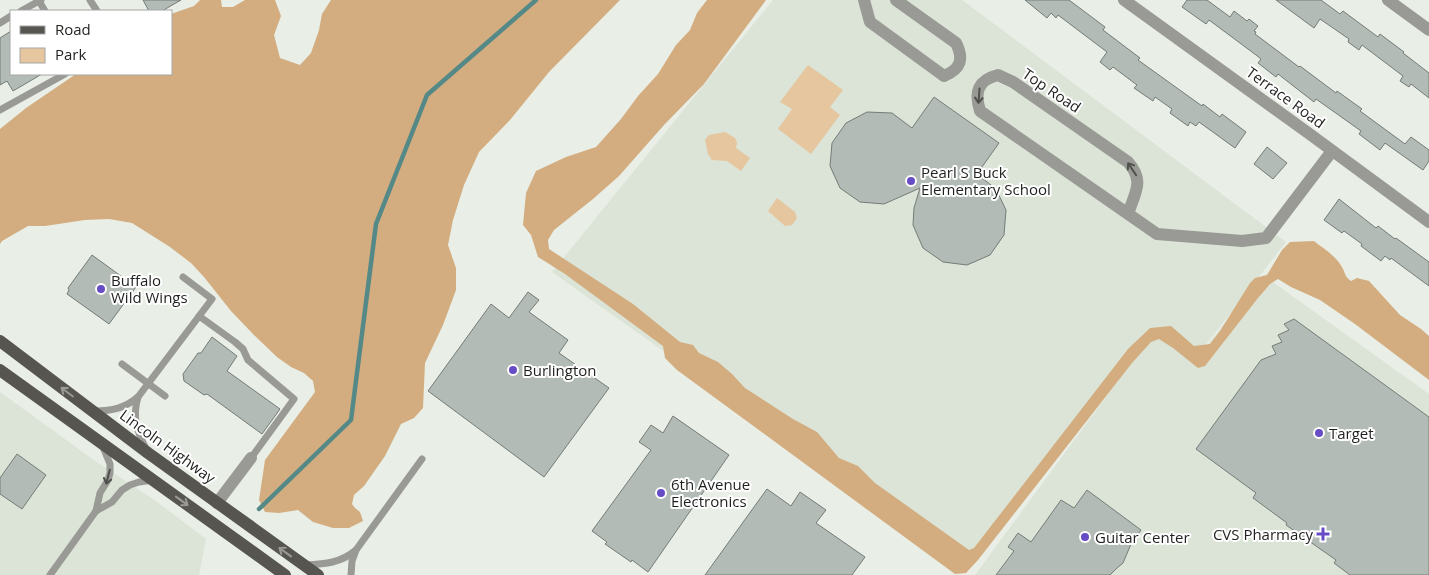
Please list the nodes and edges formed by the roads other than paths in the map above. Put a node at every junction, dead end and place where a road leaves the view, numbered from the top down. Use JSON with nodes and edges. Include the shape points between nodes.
{"nodes":[{"id":1,"x":40,"y":0,"type":"edge"},
{"id":2,"x":864,"y":0,"type":"edge"},
{"id":3,"x":896,"y":0,"type":"edge"},
{"id":4,"x":1124,"y":0,"type":"edge"},
{"id":5,"x":1388,"y":0,"type":"edge"},
{"id":6,"x":23,"y":10,"type":"edge"},
{"id":7,"x":1429,"y":30,"type":"edge"},
{"id":8,"x":63,"y":75,"type":"edge"},
{"id":9,"x":0,"y":110,"type":"edge"},
{"id":10,"x":1332,"y":151,"type":"junction"},
{"id":11,"x":1128,"y":214,"type":"junction"},
{"id":12,"x":1429,"y":222,"type":"edge"},
{"id":13,"x":183,"y":277,"type":"dead end"},
{"id":14,"x":199,"y":316,"type":"junction"},
{"id":15,"x":0,"y":341,"type":"edge"},
{"id":16,"x":122,"y":364,"type":"dead end"},
{"id":17,"x":0,"y":370,"type":"edge"},
{"id":18,"x":148,"y":383,"type":"junction"},
{"id":19,"x":165,"y":396,"type":"dead end"},
{"id":20,"x":138,"y":397,"type":"junction"},
{"id":21,"x":92,"y":410,"type":"junction"},
{"id":22,"x":100,"y":442,"type":"junction"},
{"id":23,"x":148,"y":453,"type":"junction"},
{"id":24,"x":251,"y":458,"type":"joint"},
{"id":25,"x":422,"y":459,"type":"dead end"},
{"id":26,"x":154,"y":480,"type":"junction"},
{"id":27,"x":217,"y":502,"type":"junction"},
{"id":28,"x":96,"y":511,"type":"junction"},
{"id":29,"x":237,"y":540,"type":"junction"},
{"id":30,"x":356,"y":550,"type":"junction"},
{"id":31,"x":303,"y":565,"type":"junction"},
{"id":32,"x":50,"y":575,"type":"edge"},
{"id":33,"x":274,"y":575,"type":"edge"},
{"id":34,"x":285,"y":575,"type":"edge"},
{"id":35,"x":318,"y":575,"type":"edge"},
{"id":36,"x":351,"y":575,"type":"edge"}],
"edges":[{"from":1,"to":6,"type":"lane"},
{"from":2,"to":3,"type":"street","via":[[870,22],[944,76],[952,73],[961,60],[961,51],[956,43]]},
{"from":4,"to":10,"type":"street","name":"Terrace Road"},
{"from":5,"to":7,"type":"street"},
{"from":8,"to":9,"type":"lane"},
{"from":10,"to":11,"type":"street","name":"Top Road","via":[[1266,238],[1242,241],[1157,234]]},
{"from":10,"to":12,"type":"street","name":"Terrace Road"},
{"from":11,"to":11,"type":"street","name":"Top Road","one_way":true,"via":[[1139,181],[1135,169],[1128,162],[1013,82],[998,75],[981,84],[977,101],[980,111]]},
{"from":13,"to":14,"type":"lane","via":[[212,299]]},
{"from":14,"to":18,"type":"lane"},
{"from":14,"to":24,"type":"lane","via":[[235,342],[248,360],[294,399]]},
{"from":21,"to":15,"type":"main road","name":"Lincoln Highway","one_way":true},
{"from":16,"to":18,"type":"lane"},
{"from":17,"to":22,"type":"main road"},
{"from":18,"to":19,"type":"lane"},
{"from":18,"to":20,"type":"lane"},
{"from":20,"to":21,"type":"lane","via":[[122,407]]},
{"from":20,"to":23,"type":"lane","via":[[134,415]]},
{"from":21,"to":23,"type":"main road","name":"Lincoln Highway"},
{"from":22,"to":26,"type":"main road"},
{"from":22,"to":28,"type":"lane","one_way":true,"via":[[110,464],[110,472]]},
{"from":23,"to":27,"type":"main road","name":"Lincoln Highway"},
{"from":24,"to":27,"type":"street"},
{"from":25,"to":30,"type":"lane"},
{"from":26,"to":28,"type":"lane","via":[[130,485],[112,502]]},
{"from":26,"to":29,"type":"main road","one_way":true},
{"from":31,"to":27,"type":"main road","name":"Lincoln Highway","one_way":true},
{"from":28,"to":32,"type":"lane"},
{"from":29,"to":33,"type":"main road"},
{"from":29,"to":34,"type":"main road"},
{"from":30,"to":31,"type":"lane","via":[[331,563]]},
{"from":30,"to":36,"type":"lane"},
{"from":31,"to":35,"type":"main road","name":"Lincoln Highway"}]}
